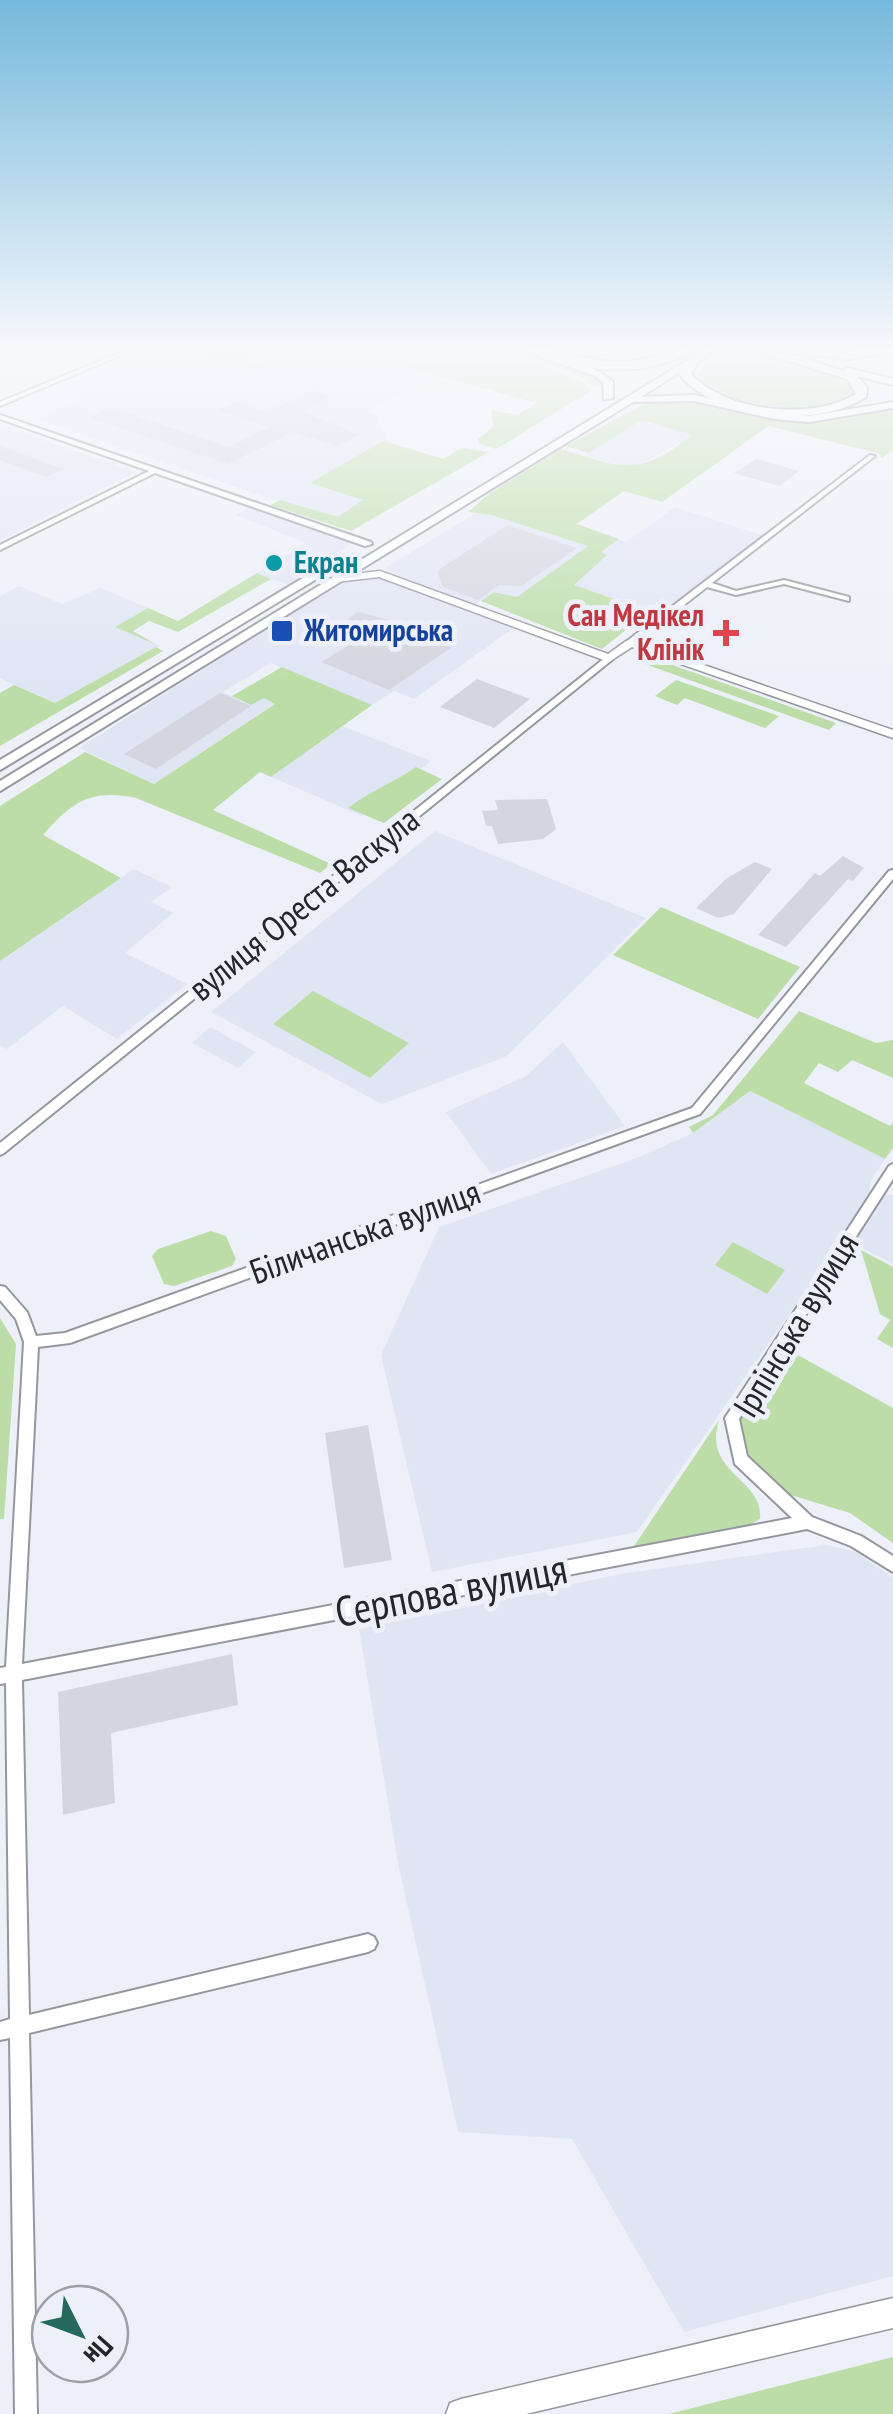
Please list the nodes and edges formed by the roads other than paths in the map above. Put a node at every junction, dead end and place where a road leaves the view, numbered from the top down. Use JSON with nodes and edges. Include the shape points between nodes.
{"nodes":[{"id":1,"x":128,"y":461,"type":"edge"},
{"id":2,"x":510,"y":461,"type":"edge"},
{"id":3,"x":524,"y":461,"type":"edge"},
{"id":4,"x":866,"y":461,"type":"edge"},
{"id":5,"x":155,"y":470,"type":"junction"},
{"id":6,"x":0,"y":548,"type":"edge"},
{"id":7,"x":372,"y":549,"type":"junction"},
{"id":8,"x":380,"y":574,"type":"junction"},
{"id":9,"x":336,"y":579,"type":"junction"},
{"id":10,"x":709,"y":585,"type":"junction"},
{"id":11,"x":846,"y":599,"type":"dead end"},
{"id":12,"x":630,"y":642,"type":"junction"},
{"id":13,"x":609,"y":659,"type":"junction"},
{"id":14,"x":893,"y":734,"type":"edge"},
{"id":15,"x":0,"y":766,"type":"edge"},
{"id":16,"x":0,"y":787,"type":"edge"},
{"id":17,"x":893,"y":873,"type":"edge"},
{"id":18,"x":0,"y":1150,"type":"edge"},
{"id":19,"x":893,"y":1170,"type":"edge"},
{"id":20,"x":0,"y":1291,"type":"edge"},
{"id":21,"x":31,"y":1342,"type":"junction"},
{"id":22,"x":807,"y":1522,"type":"junction"},
{"id":23,"x":893,"y":1565,"type":"edge"},
{"id":24,"x":7,"y":1675,"type":"edge"},
{"id":25,"x":368,"y":1943,"type":"dead end"},
{"id":26,"x":21,"y":2026,"type":"junction"},
{"id":27,"x":0,"y":2031,"type":"edge"},
{"id":28,"x":893,"y":2313,"type":"edge"},
{"id":29,"x":26,"y":2414,"type":"edge"},
{"id":30,"x":462,"y":2414,"type":"edge"}],
"edges":[{"from":1,"to":5,"type":"street"},
{"from":2,"to":7,"type":"main road"},
{"from":3,"to":7,"type":"main road"},
{"from":4,"to":10,"type":"street"},
{"from":5,"to":6,"type":"street"},
{"from":5,"to":7,"type":"street"},
{"from":7,"to":8,"type":"street"},
{"from":7,"to":9,"type":"main road"},
{"from":7,"to":15,"type":"main road"},
{"from":8,"to":9,"type":"street"},
{"from":8,"to":13,"type":"street"},
{"from":9,"to":16,"type":"main road"},
{"from":10,"to":11,"type":"street","via":[[736,593],[793,582]]},
{"from":10,"to":12,"type":"street"},
{"from":12,"to":13,"type":"street"},
{"from":12,"to":14,"type":"street"},
{"from":13,"to":18,"type":"street","name":"вулиця Ореста Васкула"},
{"from":17,"to":21,"type":"street","name":"Біличанська вулиця","via":[[696,1111],[65,1339]]},
{"from":19,"to":22,"type":"street","name":"Ірпінська вулиця","via":[[732,1418],[740,1459]]},
{"from":20,"to":21,"type":"street","via":[[22,1316]]},
{"from":21,"to":24,"type":"street"},
{"from":22,"to":23,"type":"street"},
{"from":22,"to":24,"type":"street","name":"Серпова вулиця"},
{"from":24,"to":26,"type":"street"},
{"from":25,"to":26,"type":"street"},
{"from":26,"to":27,"type":"street"},
{"from":26,"to":29,"type":"street"},
{"from":28,"to":30,"type":"street"}]}
